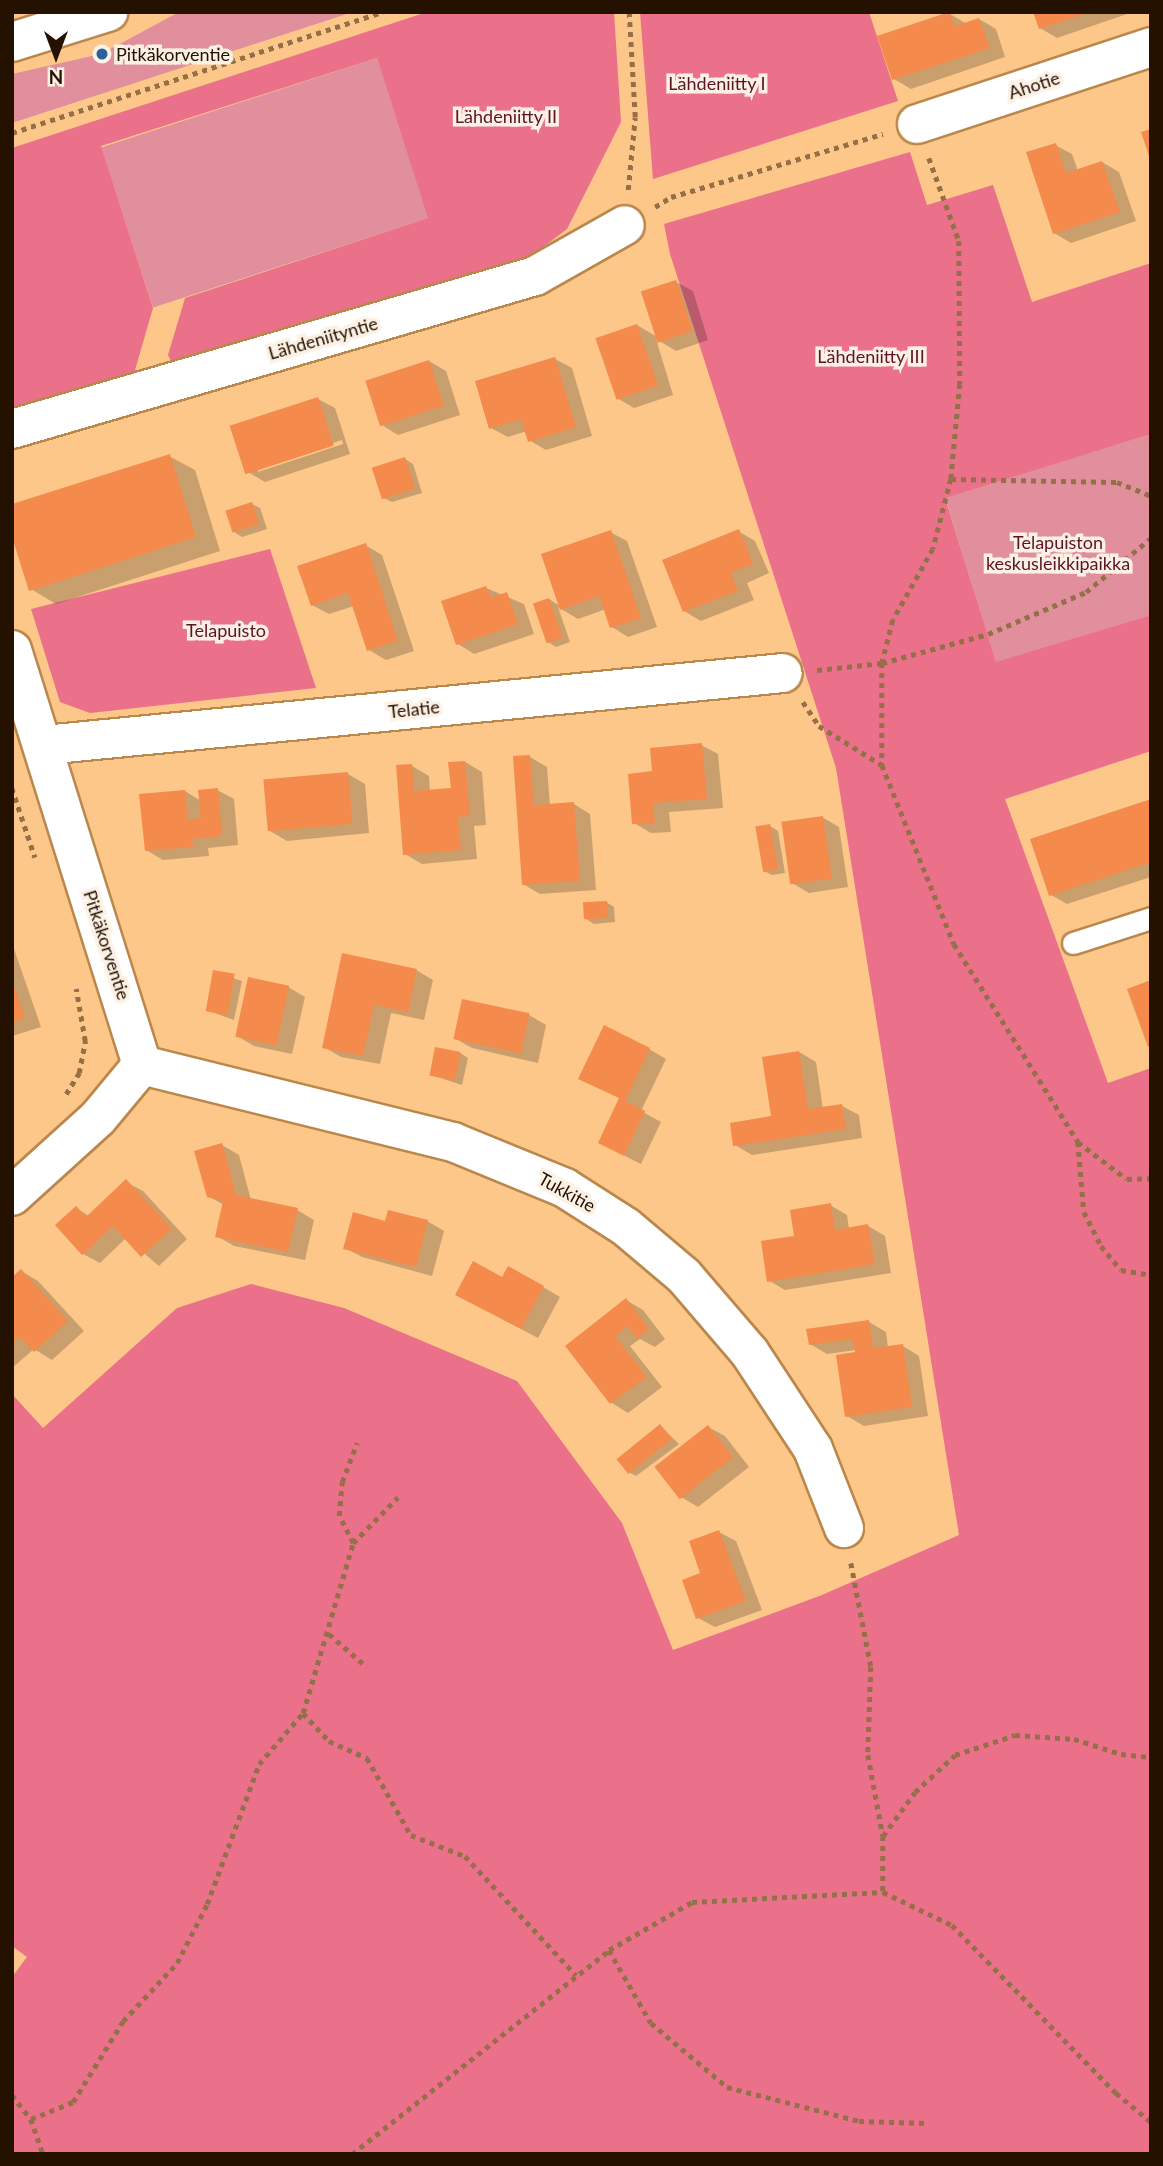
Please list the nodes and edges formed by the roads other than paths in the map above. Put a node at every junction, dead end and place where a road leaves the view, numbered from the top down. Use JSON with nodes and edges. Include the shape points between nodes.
{"nodes":[{"id":1,"x":108,"y":12,"type":"edge"},
{"id":2,"x":12,"y":42,"type":"edge"},
{"id":3,"x":1151,"y":47,"type":"edge"},
{"id":4,"x":917,"y":124,"type":"road end"},
{"id":5,"x":625,"y":225,"type":"road end"},
{"id":6,"x":12,"y":429,"type":"edge"},
{"id":7,"x":12,"y":650,"type":"edge"},
{"id":8,"x":783,"y":673,"type":"road end"},
{"id":9,"x":44,"y":745,"type":"junction"},
{"id":10,"x":1151,"y":918,"type":"edge"},
{"id":11,"x":1073,"y":943,"type":"dead end"},
{"id":12,"x":142,"y":1065,"type":"junction"},
{"id":13,"x":12,"y":1196,"type":"edge"},
{"id":14,"x":844,"y":1528,"type":"road end"}],
"edges":[{"from":1,"to":2,"type":"street"},
{"from":3,"to":4,"type":"street","name":"Ahotie"},
{"from":5,"to":6,"type":"street","name":"Lähdeniityntie","via":[[535,276]]},
{"from":7,"to":9,"type":"street","name":"Pitkäkorventie"},
{"from":8,"to":9,"type":"street","name":"Telatie"},
{"from":9,"to":12,"type":"street","name":"Pitkäkorventie"},
{"from":10,"to":11,"type":"lane"},
{"from":12,"to":13,"type":"street","via":[[98,1118]]},
{"from":12,"to":14,"type":"street","name":"Tukkitie","via":[[453,1142],[565,1188],[626,1227],[684,1276],[750,1353],[813,1449]]}]}
